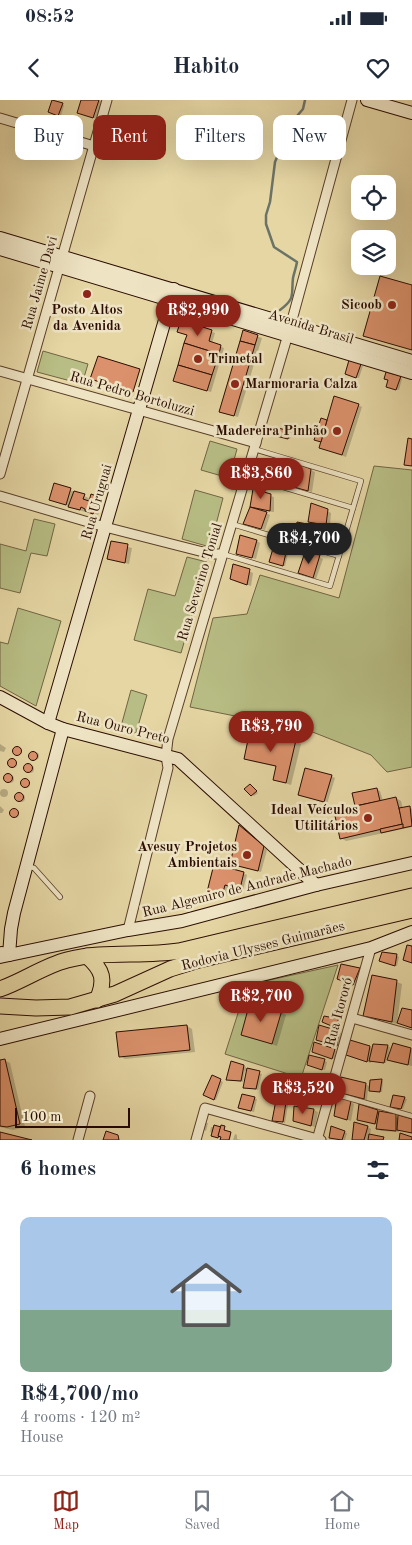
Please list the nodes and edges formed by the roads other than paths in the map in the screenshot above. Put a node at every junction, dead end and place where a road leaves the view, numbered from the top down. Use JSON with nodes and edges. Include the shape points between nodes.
{"nodes":[{"id":1,"x":107,"y":100,"type":"edge"},
{"id":2,"x":352,"y":100,"type":"edge"},
{"id":3,"x":367,"y":100,"type":"edge"},
{"id":4,"x":412,"y":113,"type":"edge"},
{"id":5,"x":103,"y":115,"type":"edge"},
{"id":6,"x":0,"y":118,"type":"edge"},
{"id":7,"x":93,"y":146,"type":"edge"},
{"id":8,"x":93,"y":149,"type":"edge"},
{"id":9,"x":0,"y":238,"type":"edge"},
{"id":10,"x":0,"y":249,"type":"edge"},
{"id":11,"x":61,"y":261,"type":"junction"},
{"id":12,"x":172,"y":294,"type":"junction"},
{"id":13,"x":289,"y":330,"type":"junction"},
{"id":14,"x":408,"y":366,"type":"edge"},
{"id":15,"x":0,"y":371,"type":"edge"},
{"id":16,"x":27,"y":378,"type":"junction"},
{"id":17,"x":139,"y":410,"type":"junction"},
{"id":18,"x":255,"y":446,"type":"junction"},
{"id":19,"x":0,"y":474,"type":"edge"},
{"id":20,"x":246,"y":476,"type":"junction"},
{"id":21,"x":0,"y":496,"type":"edge"},
{"id":22,"x":353,"y":508,"type":"junction"},
{"id":23,"x":232,"y":524,"type":"junction"},
{"id":24,"x":105,"y":527,"type":"junction"},
{"id":25,"x":223,"y":554,"type":"junction"},
{"id":26,"x":340,"y":556,"type":"junction"},
{"id":27,"x":0,"y":697,"type":"edge"},
{"id":28,"x":48,"y":722,"type":"junction"},
{"id":29,"x":63,"y":728,"type":"junction"},
{"id":30,"x":166,"y":756,"type":"junction"},
{"id":31,"x":412,"y":863,"type":"edge"},
{"id":32,"x":26,"y":865,"type":"junction"},
{"id":33,"x":316,"y":885,"type":"junction"},
{"id":34,"x":412,"y":896,"type":"edge"},
{"id":35,"x":60,"y":897,"type":"dead end"},
{"id":36,"x":412,"y":910,"type":"edge"},
{"id":37,"x":11,"y":929,"type":"junction"},
{"id":38,"x":128,"y":930,"type":"junction"},
{"id":39,"x":412,"y":932,"type":"edge"},
{"id":40,"x":0,"y":937,"type":"edge"},
{"id":41,"x":371,"y":948,"type":"junction"},
{"id":42,"x":3,"y":955,"type":"edge"},
{"id":43,"x":88,"y":956,"type":"junction"},
{"id":44,"x":0,"y":989,"type":"edge"},
{"id":45,"x":97,"y":1000,"type":"junction"},
{"id":46,"x":0,"y":1006,"type":"edge"},
{"id":47,"x":352,"y":1018,"type":"junction"},
{"id":48,"x":412,"y":1035,"type":"edge"},
{"id":49,"x":0,"y":1040,"type":"edge"},
{"id":50,"x":331,"y":1093,"type":"junction"},
{"id":51,"x":90,"y":1096,"type":"dead end"},
{"id":52,"x":412,"y":1116,"type":"edge"},
{"id":53,"x":78,"y":1140,"type":"edge"},
{"id":54,"x":196,"y":1140,"type":"edge"},
{"id":55,"x":319,"y":1140,"type":"edge"}],
"edges":[{"from":1,"to":5,"type":"street","name":"Rua Jaime Davi"},
{"from":2,"to":13,"type":"street","name":"Rua Severino Tonial"},
{"from":3,"to":4,"type":"street"},
{"from":6,"to":7,"type":"street"},
{"from":8,"to":11,"type":"street","name":"Rua Jaime Davi"},
{"from":9,"to":11,"type":"street","name":"Avenida Brasil"},
{"from":10,"to":11,"type":"street","name":"Avenida Brasil"},
{"from":11,"to":12,"type":"street","name":"Avenida Brasil"},
{"from":11,"to":16,"type":"street","name":"Rua Jaime Davi"},
{"from":12,"to":13,"type":"street","name":"Avenida Brasil"},
{"from":12,"to":17,"type":"street","name":"Rua Uruguai"},
{"from":13,"to":14,"type":"street","name":"Avenida Brasil"},
{"from":13,"to":18,"type":"street","name":"Rua Severino Tonial"},
{"from":15,"to":16,"type":"street","name":"Rua Pedro Bortoluzzi"},
{"from":16,"to":17,"type":"street","name":"Rua Pedro Bortoluzzi"},
{"from":16,"to":19,"type":"street","name":"Rua Jaime Davi"},
{"from":17,"to":18,"type":"street","name":"Rua Pedro Bortoluzzi"},
{"from":17,"to":24,"type":"street","name":"Rua Uruguai"},
{"from":18,"to":20,"type":"street","name":"Rua Severino Tonial"},
{"from":18,"to":22,"type":"lane","via":[[361,481]]},
{"from":20,"to":22,"type":"lane"},
{"from":20,"to":23,"type":"street","name":"Rua Severino Tonial"},
{"from":21,"to":24,"type":"street"},
{"from":22,"to":26,"type":"lane"},
{"from":23,"to":25,"type":"street","name":"Rua Severino Tonial"},
{"from":23,"to":26,"type":"lane"},
{"from":24,"to":25,"type":"street","via":[[211,554]]},
{"from":24,"to":28,"type":"street","name":"Rua Uruguai"},
{"from":25,"to":26,"type":"lane","via":[[330,586]]},
{"from":25,"to":30,"type":"street","name":"Rua Severino Tonial","via":[[168,739]]},
{"from":27,"to":28,"type":"street","name":"Rua Ouro Preto"},
{"from":28,"to":29,"type":"street","name":"Rua Ouro Preto"},
{"from":29,"to":30,"type":"street","name":"Rua Ouro Preto"},
{"from":29,"to":32,"type":"street"},
{"from":30,"to":33,"type":"street","name":"Rua Ouro Preto","via":[[178,759]]},
{"from":30,"to":38,"type":"street","name":"Rua Severino Tonial","via":[[168,768]]},
{"from":31,"to":33,"type":"street","name":"Rua Algemiro de Andrade Machado"},
{"from":32,"to":35,"type":"lane","via":[[34,868]]},
{"from":32,"to":37,"type":"street"},
{"from":33,"to":38,"type":"street","name":"Rua Algemiro de Andrade Machado","via":[[182,921]]},
{"from":34,"to":43,"type":"highway","name":"Rodovia Ulysses Guimarães","via":[[179,952]]},
{"from":36,"to":45,"type":"highway","name":"Rodovia Ulysses Guimarães","via":[[199,960]]},
{"from":37,"to":40,"type":"street"},
{"from":37,"to":42,"type":"street"},
{"from":38,"to":42,"type":"street","name":"Rua Algemiro de Andrade Machado"},
{"from":39,"to":41,"type":"street"},
{"from":41,"to":47,"type":"street","name":"Rua Itororó"},
{"from":41,"to":49,"type":"street"},
{"from":43,"to":44,"type":"highway","name":"Rodovia Ulysses Guimarães","via":[[66,960]]},
{"from":43,"to":45,"type":"highway","via":[[97,964],[102,976]]},
{"from":45,"to":46,"type":"highway","name":"Rodovia Ulysses Guimarães","via":[[55,1008]]},
{"from":47,"to":48,"type":"street"},
{"from":47,"to":50,"type":"street","name":"Rua Itororó"},
{"from":50,"to":52,"type":"lane"},
{"from":50,"to":55,"type":"street","name":"Rua Itororó"},
{"from":51,"to":53,"type":"street"},
{"from":54,"to":55,"type":"street","via":[[205,1108]]}]}
